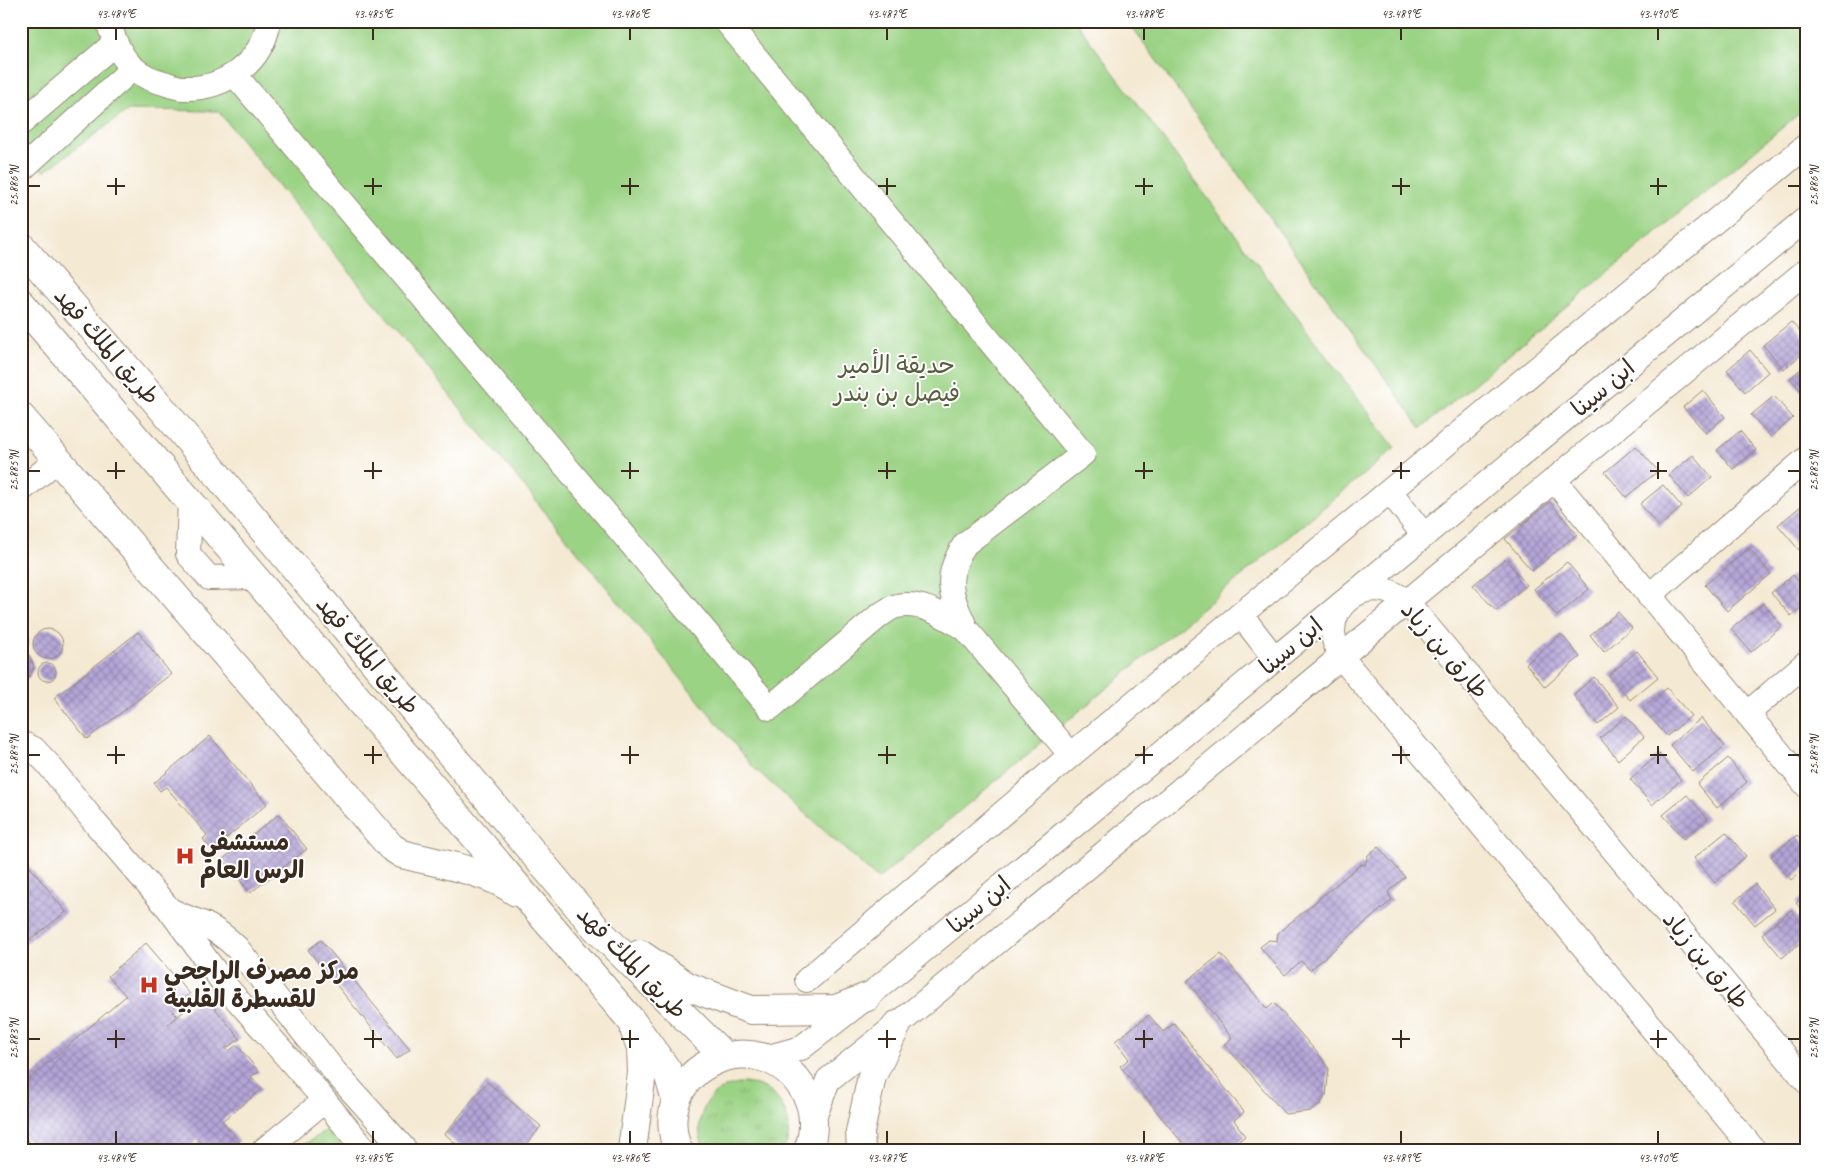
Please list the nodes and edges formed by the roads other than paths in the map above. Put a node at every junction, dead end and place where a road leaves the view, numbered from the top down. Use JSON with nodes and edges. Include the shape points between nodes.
{"nodes":[{"id":1,"x":269,"y":21,"type":"edge"},
{"id":2,"x":726,"y":21,"type":"edge"},
{"id":3,"x":112,"y":32,"type":"edge"},
{"id":4,"x":133,"y":68,"type":"junction"},
{"id":5,"x":235,"y":75,"type":"junction"},
{"id":6,"x":21,"y":123,"type":"edge"},
{"id":7,"x":1807,"y":145,"type":"edge"},
{"id":8,"x":23,"y":166,"type":"edge"},
{"id":9,"x":1807,"y":218,"type":"edge"},
{"id":10,"x":21,"y":246,"type":"edge"},
{"id":11,"x":1807,"y":270,"type":"edge"},
{"id":12,"x":21,"y":304,"type":"edge"},
{"id":13,"x":24,"y":426,"type":"edge"},
{"id":14,"x":1807,"y":458,"type":"edge"},
{"id":15,"x":57,"y":460,"type":"junction"},
{"id":16,"x":1554,"y":480,"type":"junction"},
{"id":17,"x":21,"y":490,"type":"edge"},
{"id":18,"x":1390,"y":491,"type":"junction"},
{"id":19,"x":1424,"y":536,"type":"junction"},
{"id":20,"x":1649,"y":596,"type":"junction"},
{"id":21,"x":1350,"y":597,"type":"junction"},
{"id":22,"x":1407,"y":602,"type":"junction"},
{"id":23,"x":1241,"y":615,"type":"junction"},
{"id":24,"x":966,"y":629,"type":"junction"},
{"id":25,"x":1341,"y":657,"type":"junction"},
{"id":26,"x":1275,"y":659,"type":"junction"},
{"id":27,"x":1807,"y":662,"type":"edge"},
{"id":28,"x":1748,"y":714,"type":"junction"},
{"id":29,"x":21,"y":743,"type":"edge"},
{"id":30,"x":1071,"y":755,"type":"junction"},
{"id":31,"x":1807,"y":786,"type":"edge"},
{"id":32,"x":532,"y":904,"type":"junction"},
{"id":33,"x":169,"y":909,"type":"junction"},
{"id":34,"x":595,"y":927,"type":"junction"},
{"id":35,"x":807,"y":980,"type":"dead end"},
{"id":36,"x":867,"y":997,"type":"junction"},
{"id":37,"x":630,"y":1019,"type":"junction"},
{"id":38,"x":897,"y":1025,"type":"junction"},
{"id":39,"x":724,"y":1056,"type":"junction"},
{"id":40,"x":765,"y":1058,"type":"junction"},
{"id":41,"x":335,"y":1072,"type":"junction"},
{"id":42,"x":1807,"y":1082,"type":"edge"},
{"id":43,"x":323,"y":1099,"type":"junction"},
{"id":44,"x":676,"y":1101,"type":"junction"},
{"id":45,"x":811,"y":1141,"type":"edge"},
{"id":46,"x":673,"y":1146,"type":"edge"},
{"id":47,"x":264,"y":1150,"type":"edge"},
{"id":48,"x":278,"y":1150,"type":"edge"},
{"id":49,"x":365,"y":1150,"type":"edge"},
{"id":50,"x":405,"y":1150,"type":"edge"},
{"id":51,"x":632,"y":1150,"type":"edge"},
{"id":52,"x":861,"y":1150,"type":"edge"},
{"id":53,"x":1754,"y":1150,"type":"edge"}],
"edges":[{"from":1,"to":5,"type":"street","via":[[255,56]]},
{"from":2,"to":24,"type":"street","via":[[1082,454],[965,544],[956,559],[951,579],[952,600]]},
{"from":3,"to":4,"type":"street"},
{"from":3,"to":6,"type":"street"},
{"from":4,"to":5,"type":"street","via":[[155,81],[182,88],[210,86]]},
{"from":4,"to":8,"type":"street"},
{"from":5,"to":24,"type":"street","via":[[770,708],[880,615],[896,606],[918,606],[936,611]]},
{"from":7,"to":18,"type":"street"},
{"from":9,"to":19,"type":"street","name":"ابن سينا"},
{"from":10,"to":34,"type":"main road","name":"طريق الملك فهد","via":[[154,399]]},
{"from":11,"to":16,"type":"street","name":"ابن سينا"},
{"from":12,"to":32,"type":"main road","name":"طريق الملك فهد"},
{"from":13,"to":15,"type":"main road"},
{"from":14,"to":20,"type":"street"},
{"from":15,"to":17,"type":"street"},
{"from":15,"to":32,"type":"main road","via":[[391,846],[402,854],[489,877],[506,884]]},
{"from":16,"to":20,"type":"street"},
{"from":16,"to":22,"type":"street","name":"ابن سينا"},
{"from":18,"to":19,"type":"street"},
{"from":18,"to":23,"type":"street"},
{"from":19,"to":21,"type":"street","name":"ابن سينا"},
{"from":20,"to":28,"type":"street"},
{"from":21,"to":22,"type":"street","name":"طارق بن زياد","via":[[1361,591],[1379,590]]},
{"from":21,"to":25,"type":"street","via":[[1335,618],[1333,632]]},
{"from":21,"to":26,"type":"street","name":"ابن سينا"},
{"from":22,"to":25,"type":"street","name":"ابن سينا"},
{"from":22,"to":42,"type":"street","name":"طارق بن زياد"},
{"from":23,"to":26,"type":"street"},
{"from":23,"to":30,"type":"street"},
{"from":24,"to":30,"type":"street"},
{"from":25,"to":38,"type":"street","name":"ابن سينا"},
{"from":25,"to":53,"type":"street"},
{"from":26,"to":36,"type":"street","name":"ابن سينا"},
{"from":27,"to":28,"type":"street"},
{"from":28,"to":31,"type":"street"},
{"from":29,"to":33,"type":"street","via":[[34,749]]},
{"from":30,"to":35,"type":"street"},
{"from":32,"to":37,"type":"main road","name":"طريق الملك فهد"},
{"from":33,"to":41,"type":"street","via":[[226,937]]},
{"from":33,"to":43,"type":"street","via":[[228,990]]},
{"from":34,"to":36,"type":"main road","via":[[687,986],[752,1010],[836,1009]]},
{"from":34,"to":39,"type":"main road","name":"طريق الملك فهد"},
{"from":36,"to":40,"type":"street","name":"ابن سينا","via":[[801,1048]]},
{"from":37,"to":44,"type":"main road","name":"طريق الملك فهد","via":[[667,1070]]},
{"from":37,"to":51,"type":"main road","via":[[641,1047],[642,1073]]},
{"from":38,"to":45,"type":"street","name":"ابن سينا","via":[[828,1080]]},
{"from":38,"to":52,"type":"main road","via":[[872,1076],[860,1132]]},
{"from":39,"to":40,"type":"main road","via":[[745,1054]]},
{"from":39,"to":44,"type":"main road","via":[[703,1066],[687,1081]]},
{"from":40,"to":45,"type":"main road","via":[[784,1067],[799,1082],[809,1100]]},
{"from":41,"to":43,"type":"street"},
{"from":41,"to":50,"type":"street"},
{"from":43,"to":47,"type":"street"},
{"from":43,"to":48,"type":"street"},
{"from":43,"to":49,"type":"street"},
{"from":44,"to":46,"type":"main road","via":[[672,1119]]}]}
